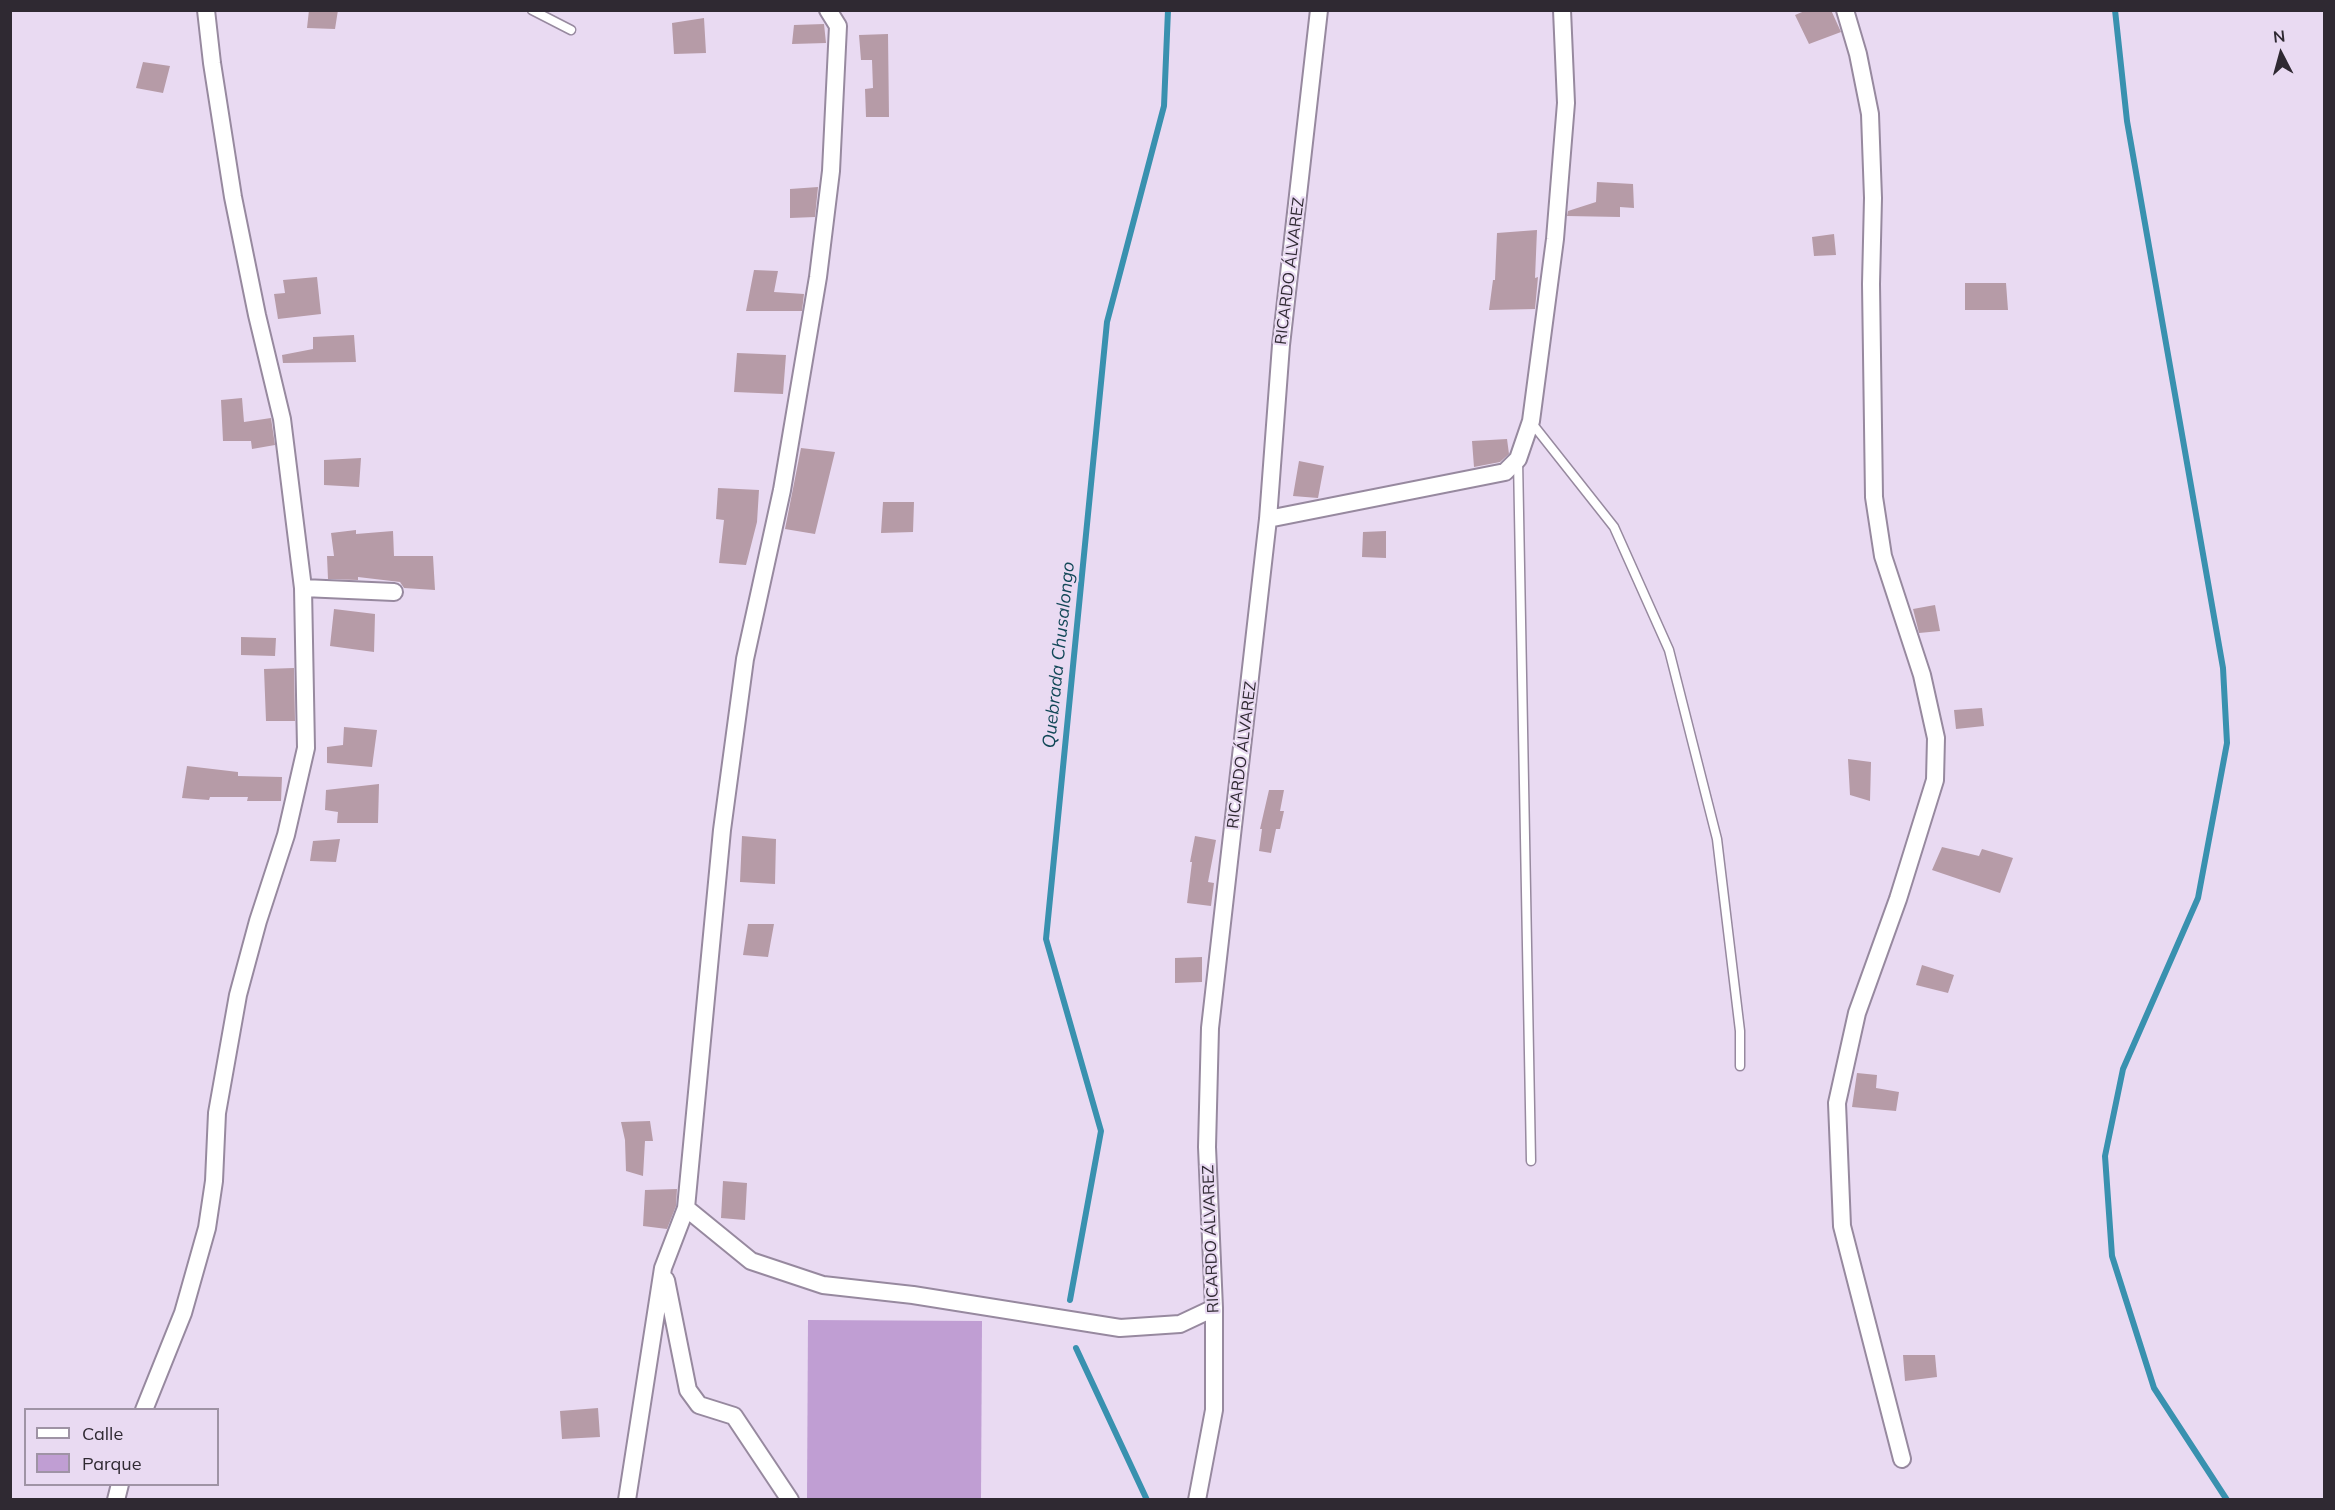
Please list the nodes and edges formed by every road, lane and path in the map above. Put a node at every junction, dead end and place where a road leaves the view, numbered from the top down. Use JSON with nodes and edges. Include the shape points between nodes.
{"nodes":[{"id":1,"x":206,"y":10,"type":"edge"},
{"id":2,"x":532,"y":10,"type":"edge"},
{"id":3,"x":828,"y":10,"type":"edge"},
{"id":4,"x":1319,"y":10,"type":"edge"},
{"id":5,"x":1562,"y":10,"type":"edge"},
{"id":6,"x":1845,"y":10,"type":"edge"},
{"id":7,"x":571,"y":30,"type":"dead end"},
{"id":8,"x":1531,"y":422,"type":"junction"},
{"id":9,"x":1518,"y":459,"type":"junction"},
{"id":10,"x":1268,"y":519,"type":"junction"},
{"id":11,"x":303,"y":588,"type":"junction"},
{"id":12,"x":394,"y":592,"type":"dead end"},
{"id":13,"x":1740,"y":1066,"type":"dead end"},
{"id":14,"x":1531,"y":1161,"type":"dead end"},
{"id":15,"x":686,"y":1208,"type":"junction"},
{"id":16,"x":663,"y":1268,"type":"junction"},
{"id":17,"x":1215,"y":1308,"type":"junction"},
{"id":18,"x":145,"y":1408,"type":"edge"},
{"id":19,"x":1902,"y":1459,"type":"dead end"},
{"id":20,"x":627,"y":1500,"type":"edge"},
{"id":21,"x":790,"y":1500,"type":"edge"},
{"id":22,"x":1197,"y":1500,"type":"edge"}],
"edges":[{"from":1,"to":11,"type":"street","via":[[233,197],[282,419]]},
{"from":2,"to":7,"type":"lane"},
{"from":3,"to":15,"type":"street","via":[[838,26],[831,171],[818,277],[782,490],[744,670],[722,830]]},
{"from":4,"to":10,"type":"street","name":"RICARDO ÁLVAREZ","via":[[1281,345]]},
{"from":5,"to":8,"type":"street","via":[[1566,103],[1563,148]]},
{"from":6,"to":19,"type":"street","via":[[1870,114],[1874,497],[1883,556],[1922,675],[1935,738],[1935,780],[1857,1013],[1837,1103],[1842,1226]]},
{"from":8,"to":9,"type":"street"},
{"from":8,"to":13,"type":"lane","via":[[1614,527],[1669,650],[1717,839],[1740,1031]]},
{"from":9,"to":10,"type":"street","via":[[1504,472]]},
{"from":9,"to":14,"type":"lane"},
{"from":10,"to":17,"type":"street","name":"RICARDO ÁLVAREZ","via":[[1210,1028],[1208,1147]]},
{"from":11,"to":12,"type":"street"},
{"from":11,"to":18,"type":"street","via":[[306,748],[286,835],[238,995],[217,1113],[207,1228],[183,1313]]},
{"from":15,"to":16,"type":"street"},
{"from":15,"to":17,"type":"street","via":[[751,1262],[823,1286],[913,1295],[1120,1328],[1180,1324]]},
{"from":16,"to":20,"type":"street"},
{"from":16,"to":21,"type":"street","via":[[688,1390],[699,1405],[734,1416]]},
{"from":17,"to":22,"type":"street","name":"RICARDO ÁLVAREZ","via":[[1214,1410]]}]}
